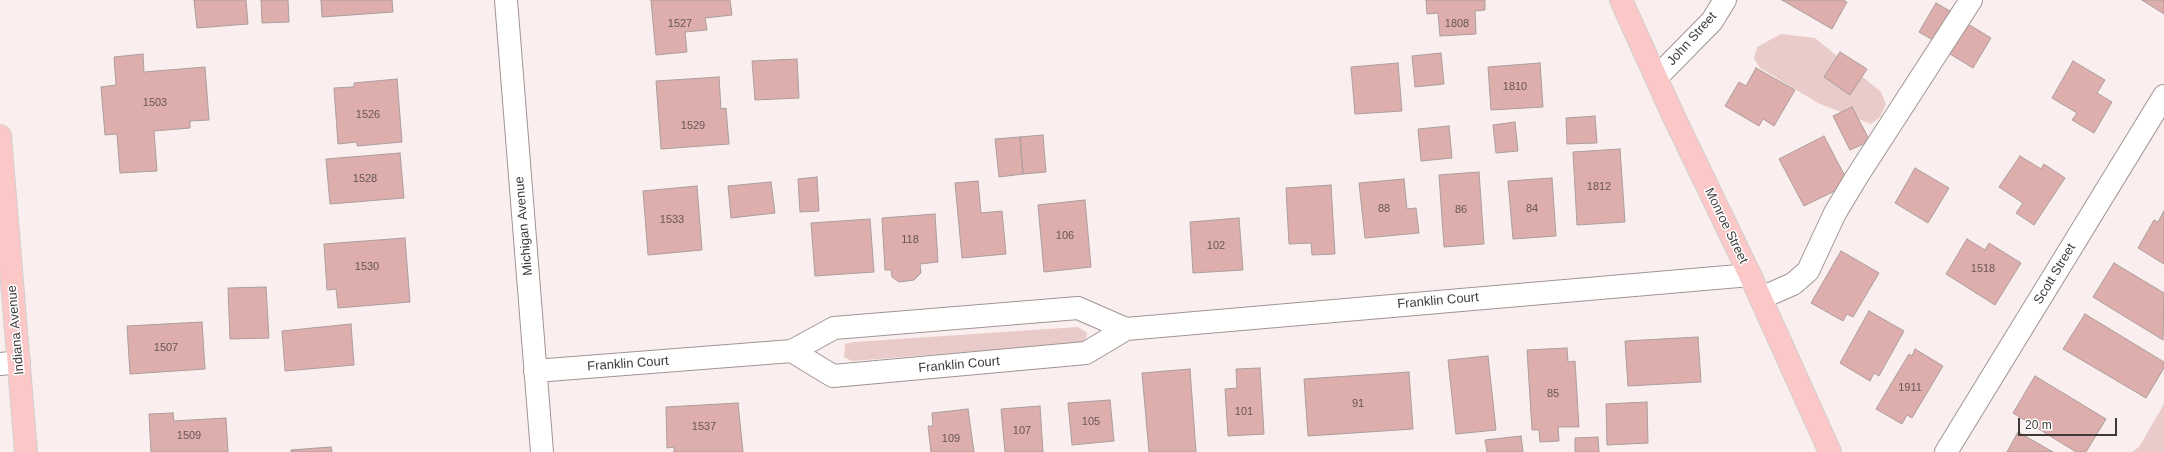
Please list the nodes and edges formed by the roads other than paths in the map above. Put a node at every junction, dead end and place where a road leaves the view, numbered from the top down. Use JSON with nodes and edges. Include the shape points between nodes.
{"nodes":[{"id":1,"x":506,"y":0,"type":"edge"},
{"id":2,"x":1621,"y":0,"type":"edge"},
{"id":3,"x":1725,"y":0,"type":"edge"},
{"id":4,"x":1971,"y":0,"type":"edge"},
{"id":5,"x":1657,"y":77,"type":"junction"},
{"id":6,"x":2164,"y":96,"type":"edge"},
{"id":7,"x":0,"y":136,"type":"edge"},
{"id":8,"x":1750,"y":275,"type":"junction"},
{"id":9,"x":1761,"y":298,"type":"junction"},
{"id":10,"x":1126,"y":329,"type":"junction"},
{"id":11,"x":792,"y":351,"type":"junction"},
{"id":12,"x":9,"y":363,"type":"edge"},
{"id":13,"x":535,"y":371,"type":"junction"},
{"id":14,"x":26,"y":452,"type":"edge"},
{"id":15,"x":542,"y":452,"type":"edge"},
{"id":16,"x":1830,"y":452,"type":"edge"},
{"id":17,"x":1946,"y":452,"type":"edge"}],
"edges":[{"from":1,"to":13,"type":"street","name":"Michigan Avenue"},
{"from":2,"to":5,"type":"main road","name":"Monroe Street"},
{"from":3,"to":5,"type":"street","name":"John Street","via":[[1712,21]]},
{"from":4,"to":9,"type":"street","via":[[1856,178],[1808,271],[1793,284]]},
{"from":5,"to":8,"type":"main road","name":"Monroe Street"},
{"from":6,"to":17,"type":"street","name":"Scott Street"},
{"from":7,"to":12,"type":"main road","name":"Indiana Avenue"},
{"from":8,"to":9,"type":"main road","name":"Monroe Street"},
{"from":8,"to":10,"type":"street","name":"Franklin Court"},
{"from":9,"to":16,"type":"main road","name":"Monroe Street"},
{"from":10,"to":11,"type":"street","name":"Franklin Court","via":[[1078,308],[834,328]]},
{"from":10,"to":11,"type":"street","name":"Franklin Court","via":[[1086,353],[833,376]]},
{"from":11,"to":13,"type":"street","name":"Franklin Court"},
{"from":12,"to":14,"type":"main road","name":"Indiana Avenue"},
{"from":13,"to":15,"type":"street","name":"Michigan Avenue"}]}
